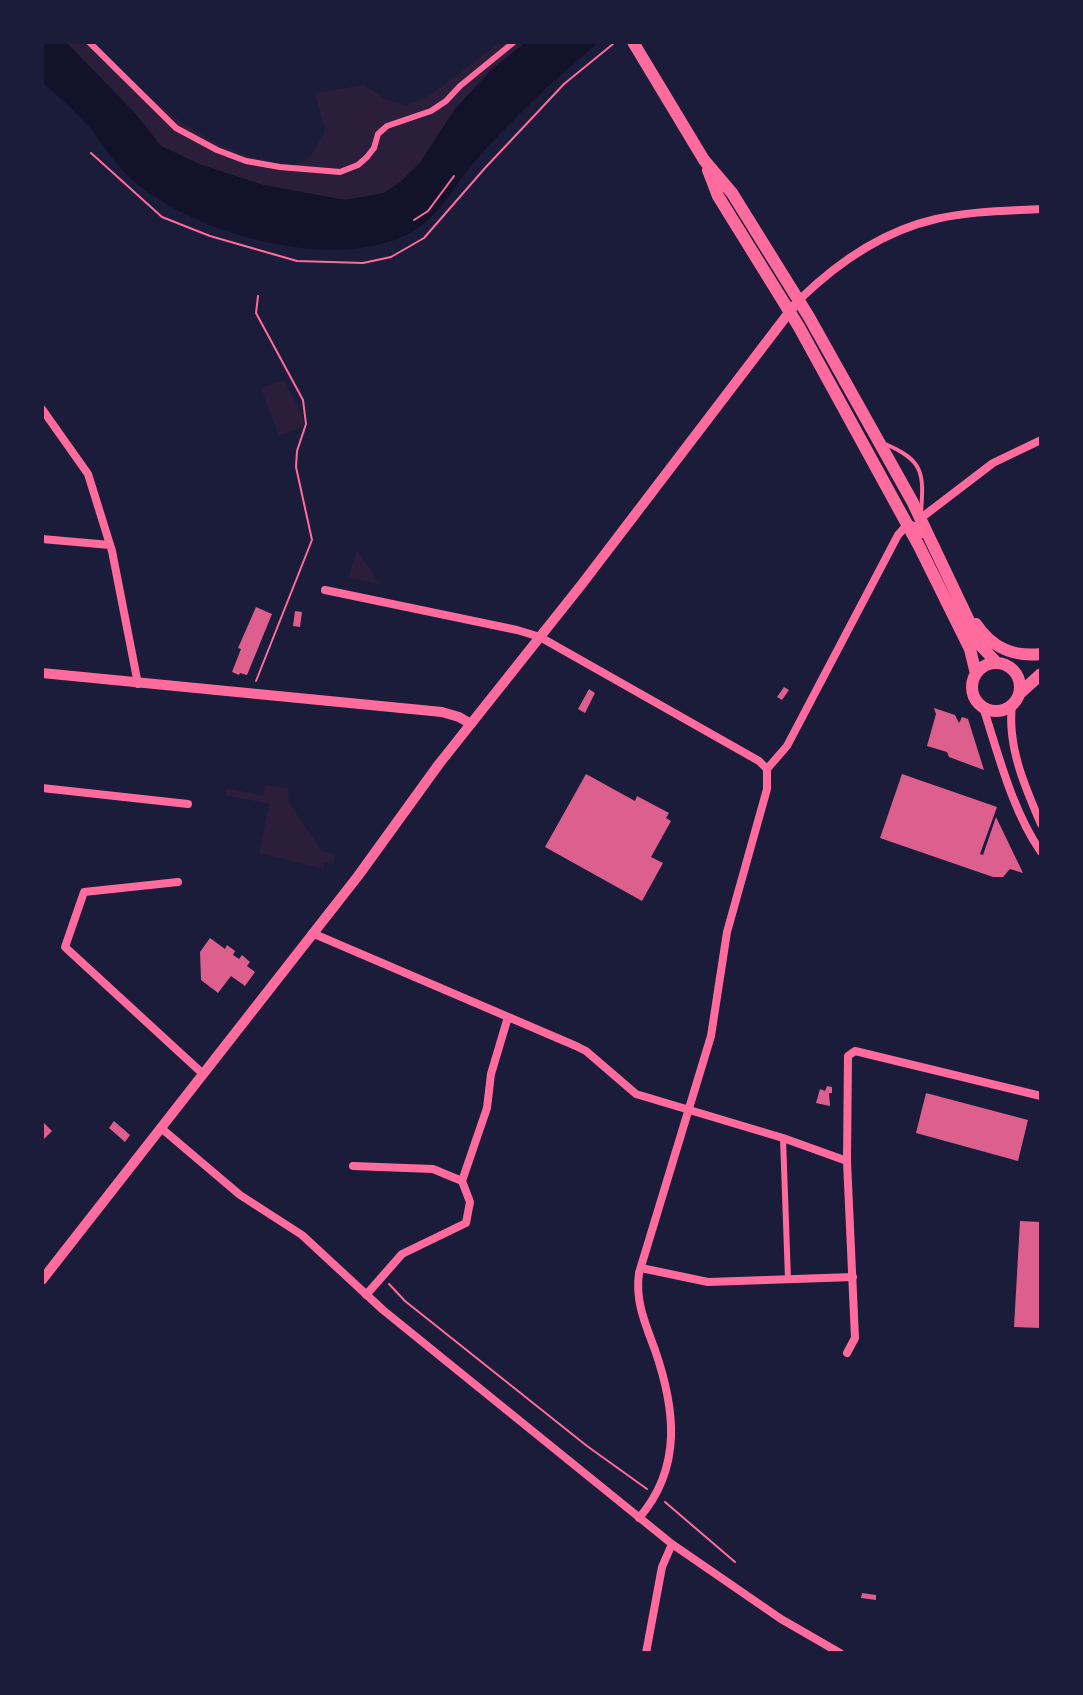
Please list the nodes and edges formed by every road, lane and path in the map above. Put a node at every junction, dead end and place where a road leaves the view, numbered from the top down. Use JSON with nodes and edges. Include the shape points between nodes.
{"nodes":[{"id":1,"x":89,"y":42,"type":"edge"},
{"id":2,"x":514,"y":42,"type":"edge"},
{"id":3,"x":633,"y":42,"type":"edge"},
{"id":4,"x":617,"y":43,"type":"edge"},
{"id":5,"x":648,"y":70,"type":"junction"},
{"id":6,"x":91,"y":153,"type":"dead end"},
{"id":7,"x":704,"y":160,"type":"junction"},
{"id":8,"x":454,"y":176,"type":"dead end"},
{"id":9,"x":1041,"y":209,"type":"edge"},
{"id":10,"x":414,"y":220,"type":"dead end"},
{"id":11,"x":258,"y":296,"type":"dead end"},
{"id":12,"x":799,"y":300,"type":"junction"},
{"id":13,"x":788,"y":312,"type":"junction"},
{"id":14,"x":799,"y":327,"type":"junction"},
{"id":15,"x":772,"y":334,"type":"junction"},
{"id":16,"x":819,"y":335,"type":"junction"},
{"id":17,"x":42,"y":409,"type":"edge"},
{"id":18,"x":1041,"y":440,"type":"edge"},
{"id":19,"x":878,"y":441,"type":"junction"},
{"id":20,"x":921,"y":518,"type":"junction"},
{"id":21,"x":907,"y":525,"type":"junction"},
{"id":22,"x":42,"y":539,"type":"edge"},
{"id":23,"x":110,"y":545,"type":"junction"},
{"id":24,"x":954,"y":589,"type":"junction"},
{"id":25,"x":325,"y":590,"type":"dead end"},
{"id":26,"x":540,"y":637,"type":"junction"},
{"id":27,"x":1041,"y":657,"type":"edge"},
{"id":28,"x":1002,"y":664,"type":"junction"},
{"id":29,"x":42,"y":673,"type":"edge"},
{"id":30,"x":976,"y":674,"type":"junction"},
{"id":31,"x":1041,"y":674,"type":"edge"},
{"id":32,"x":138,"y":684,"type":"junction"},
{"id":33,"x":254,"y":686,"type":"dead end"},
{"id":34,"x":1016,"y":700,"type":"junction"},
{"id":35,"x":983,"y":707,"type":"junction"},
{"id":36,"x":471,"y":724,"type":"junction"},
{"id":37,"x":767,"y":769,"type":"junction"},
{"id":38,"x":42,"y":788,"type":"edge"},
{"id":39,"x":188,"y":804,"type":"dead end"},
{"id":40,"x":1041,"y":824,"type":"edge"},
{"id":41,"x":1041,"y":852,"type":"edge"},
{"id":42,"x":178,"y":882,"type":"dead end"},
{"id":43,"x":312,"y":933,"type":"junction"},
{"id":44,"x":508,"y":1017,"type":"junction"},
{"id":45,"x":202,"y":1073,"type":"junction"},
{"id":46,"x":1041,"y":1096,"type":"edge"},
{"id":47,"x":689,"y":1109,"type":"junction"},
{"id":48,"x":161,"y":1128,"type":"junction"},
{"id":49,"x":783,"y":1138,"type":"junction"},
{"id":50,"x":847,"y":1161,"type":"junction"},
{"id":51,"x":353,"y":1166,"type":"dead end"},
{"id":52,"x":462,"y":1181,"type":"junction"},
{"id":53,"x":641,"y":1268,"type":"junction"},
{"id":54,"x":853,"y":1277,"type":"junction"},
{"id":55,"x":382,"y":1278,"type":"junction"},
{"id":56,"x":788,"y":1279,"type":"junction"},
{"id":57,"x":42,"y":1280,"type":"edge"},
{"id":58,"x":366,"y":1295,"type":"junction"},
{"id":59,"x":847,"y":1353,"type":"dead end"},
{"id":60,"x":654,"y":1494,"type":"dead end"},
{"id":61,"x":661,"y":1500,"type":"dead end"},
{"id":62,"x":639,"y":1518,"type":"junction"},
{"id":63,"x":672,"y":1544,"type":"junction"},
{"id":64,"x":735,"y":1562,"type":"dead end"},
{"id":65,"x":646,"y":1653,"type":"edge"},
{"id":66,"x":840,"y":1653,"type":"edge"}],
"edges":[{"from":1,"to":2,"type":"street","via":[[176,128],[217,150],[246,161],[340,172],[367,157],[387,126],[417,118],[446,101]]},
{"from":3,"to":5,"type":"main road"},
{"from":4,"to":5,"type":"main road"},
{"from":4,"to":6,"type":"path","via":[[564,84],[424,238],[391,257],[363,263],[297,261],[162,217]]},
{"from":5,"to":7,"type":"main road"},
{"from":7,"to":12,"type":"main road","via":[[732,193]]},
{"from":7,"to":13,"type":"main road","via":[[718,196]]},
{"from":8,"to":10,"type":"path","via":[[428,211]]},
{"from":9,"to":12,"type":"street","via":[[969,213],[900,230],[845,260]]},
{"from":11,"to":33,"type":"path","via":[[256,313],[303,400],[306,424],[296,467],[312,540]]},
{"from":12,"to":13,"type":"street"},
{"from":12,"to":16,"type":"main road"},
{"from":13,"to":14,"type":"main road"},
{"from":13,"to":15,"type":"street"},
{"from":14,"to":15,"type":"street"},
{"from":14,"to":16,"type":"street"},
{"from":14,"to":21,"type":"main road"},
{"from":15,"to":26,"type":"street"},
{"from":16,"to":19,"type":"main road"},
{"from":17,"to":23,"type":"street","via":[[88,474]]},
{"from":18,"to":20,"type":"street","via":[[993,463]]},
{"from":19,"to":20,"type":"main road"},
{"from":19,"to":20,"type":"lane","via":[[900,450],[921,470]]},
{"from":20,"to":24,"type":"main road"},
{"from":21,"to":24,"type":"street","via":[[920,529]]},
{"from":21,"to":30,"type":"main road","via":[[970,649]]},
{"from":21,"to":37,"type":"street","via":[[787,746]]},
{"from":22,"to":23,"type":"street"},
{"from":23,"to":32,"type":"street"},
{"from":24,"to":27,"type":"main road","via":[[988,640],[1018,655]]},
{"from":24,"to":28,"type":"main road","via":[[981,646]]},
{"from":25,"to":26,"type":"street"},
{"from":26,"to":36,"type":"street"},
{"from":26,"to":37,"type":"street"},
{"from":27,"to":28,"type":"main road"},
{"from":28,"to":30,"type":"main road","via":[[985,666]]},
{"from":28,"to":34,"type":"main road","via":[[1018,678]]},
{"from":29,"to":32,"type":"street"},
{"from":30,"to":35,"type":"main road","via":[[973,695]]},
{"from":31,"to":34,"type":"main road"},
{"from":32,"to":36,"type":"street","via":[[442,712]]},
{"from":34,"to":35,"type":"main road","via":[[999,710]]},
{"from":34,"to":40,"type":"street","via":[[1012,739]]},
{"from":35,"to":41,"type":"street","via":[[1012,795]]},
{"from":36,"to":43,"type":"street"},
{"from":37,"to":47,"type":"street","via":[[767,789],[727,932],[711,1036]]},
{"from":38,"to":39,"type":"street"},
{"from":42,"to":45,"type":"street","via":[[84,892],[65,947]]},
{"from":43,"to":44,"type":"street"},
{"from":43,"to":45,"type":"street"},
{"from":44,"to":47,"type":"street","via":[[586,1051],[636,1094]]},
{"from":44,"to":52,"type":"street","via":[[487,1108]]},
{"from":45,"to":48,"type":"street"},
{"from":46,"to":50,"type":"street","via":[[855,1051],[847,1063]]},
{"from":47,"to":49,"type":"street"},
{"from":47,"to":53,"type":"street"},
{"from":48,"to":57,"type":"street"},
{"from":48,"to":58,"type":"street","via":[[240,1195],[302,1235]]},
{"from":49,"to":50,"type":"street"},
{"from":49,"to":56,"type":"street"},
{"from":50,"to":54,"type":"street"},
{"from":51,"to":52,"type":"street","via":[[433,1169]]},
{"from":52,"to":55,"type":"street","via":[[470,1202],[466,1223],[402,1254]]},
{"from":53,"to":56,"type":"street","via":[[708,1282]]},
{"from":53,"to":62,"type":"street","via":[[638,1302],[664,1377],[671,1416],[661,1490]]},
{"from":54,"to":56,"type":"street"},
{"from":54,"to":59,"type":"street","via":[[855,1338]]},
{"from":55,"to":58,"type":"street"},
{"from":55,"to":60,"type":"path","via":[[587,1446]]},
{"from":58,"to":62,"type":"street"},
{"from":61,"to":64,"type":"path"},
{"from":62,"to":63,"type":"street"},
{"from":63,"to":65,"type":"street","via":[[662,1567]]},
{"from":63,"to":66,"type":"street"}]}
